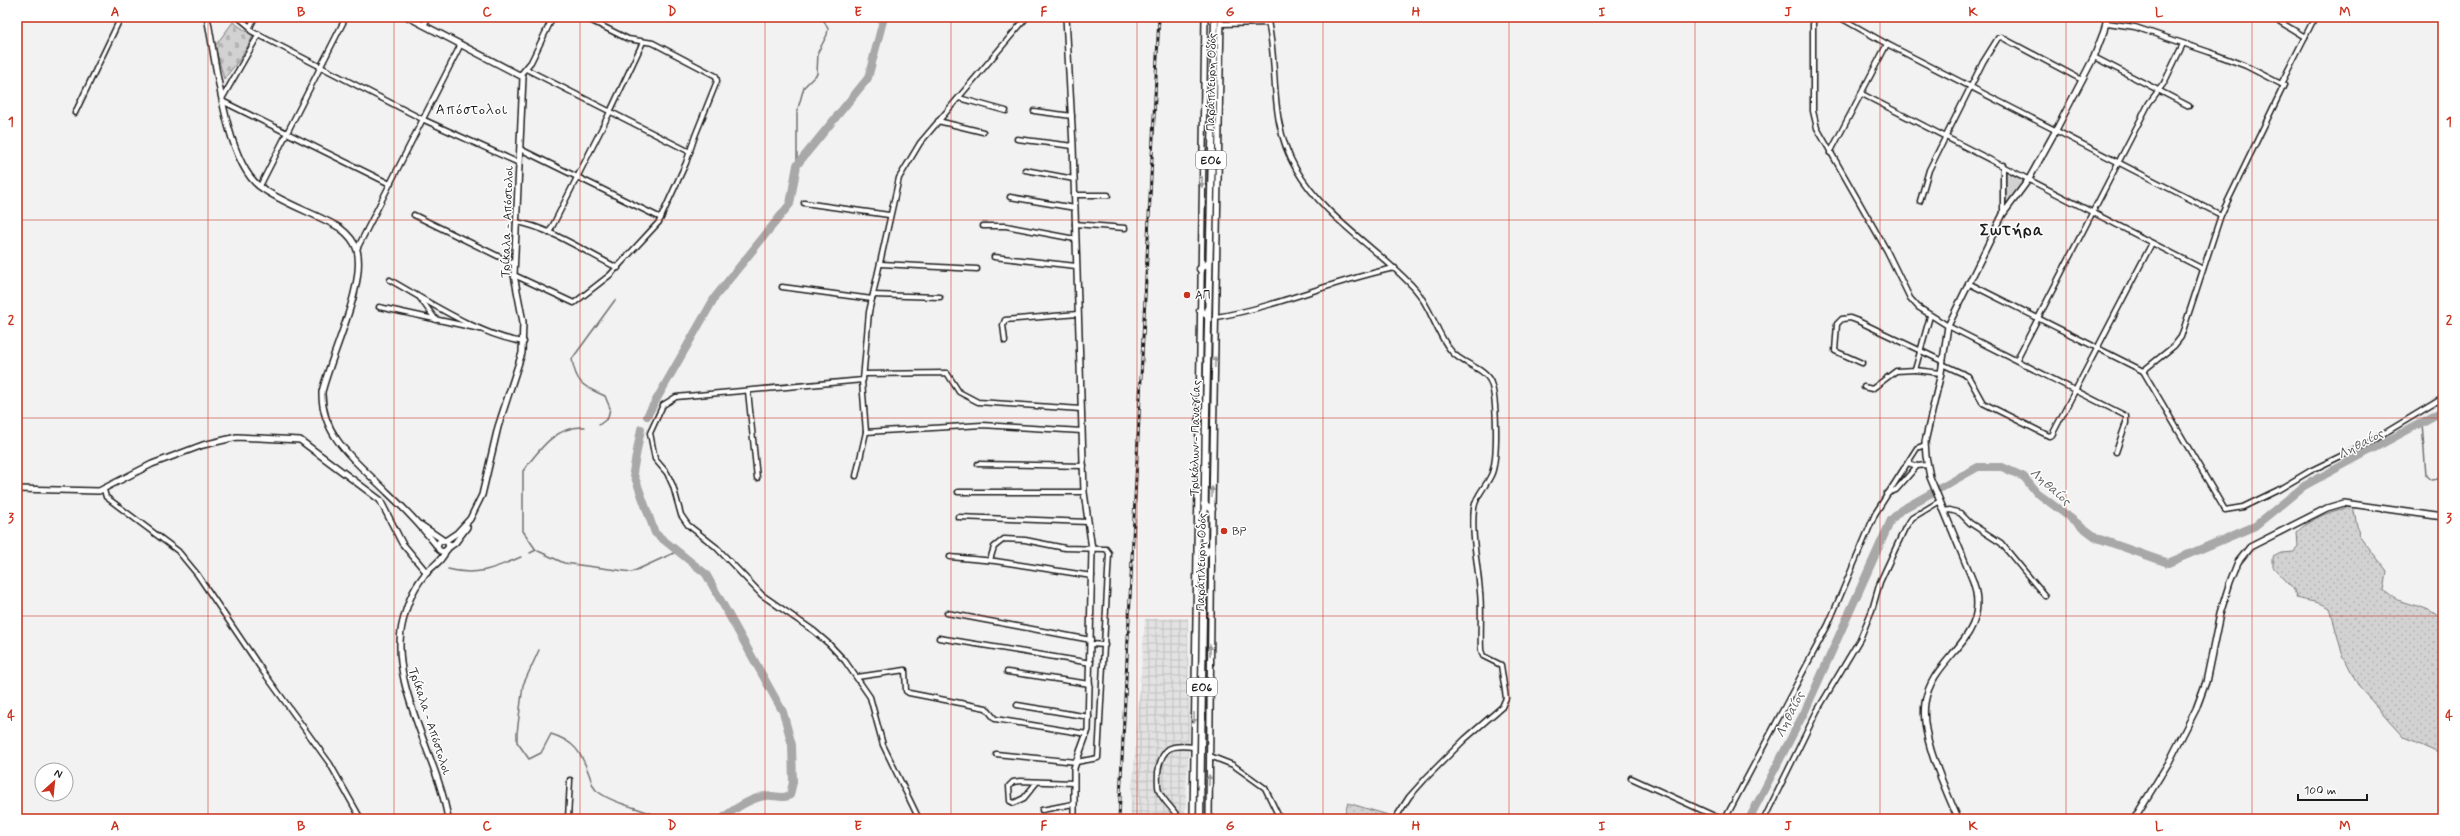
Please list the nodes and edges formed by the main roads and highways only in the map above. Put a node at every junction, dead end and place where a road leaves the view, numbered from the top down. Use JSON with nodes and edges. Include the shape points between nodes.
{"nodes":[{"id":1,"x":1211,"y":17,"type":"edge"},
{"id":2,"x":1215,"y":17,"type":"edge"},
{"id":3,"x":1213,"y":57,"type":"junction"},
{"id":4,"x":1209,"y":263,"type":"junction"},
{"id":5,"x":1200,"y":269,"type":"road end"},
{"id":6,"x":1200,"y":310,"type":"road end"},
{"id":7,"x":1208,"y":316,"type":"junction"},
{"id":8,"x":1204,"y":504,"type":"junction"},
{"id":9,"x":1212,"y":509,"type":"road end"},
{"id":10,"x":1211,"y":548,"type":"road end"},
{"id":11,"x":1204,"y":555,"type":"junction"},
{"id":12,"x":1200,"y":819,"type":"edge"}],
"edges":[{"from":1,"to":3,"type":"main road","name":"Τρικάλων - Παναγίας","number":"ΕΟ6"},
{"from":2,"to":3,"type":"main road","name":"Τρικάλων - Παναγίας","number":"ΕΟ6"},
{"from":3,"to":4,"type":"main road","name":"Τρικάλων - Παναγίας","number":"ΕΟ6"},
{"from":4,"to":5,"type":"main road"},
{"from":4,"to":7,"type":"main road","name":"Τρικάλων - Παναγίας","number":"ΕΟ6"},
{"from":6,"to":7,"type":"main road"},
{"from":7,"to":8,"type":"main road","name":"Τρικάλων - Παναγίας","number":"ΕΟ6"},
{"from":8,"to":9,"type":"main road"},
{"from":8,"to":11,"type":"main road","name":"Τρικάλων - Παναγίας","number":"ΕΟ6"},
{"from":10,"to":11,"type":"main road"},
{"from":11,"to":12,"type":"main road","name":"Τρικάλων - Παναγίας","number":"ΕΟ6"}]}
